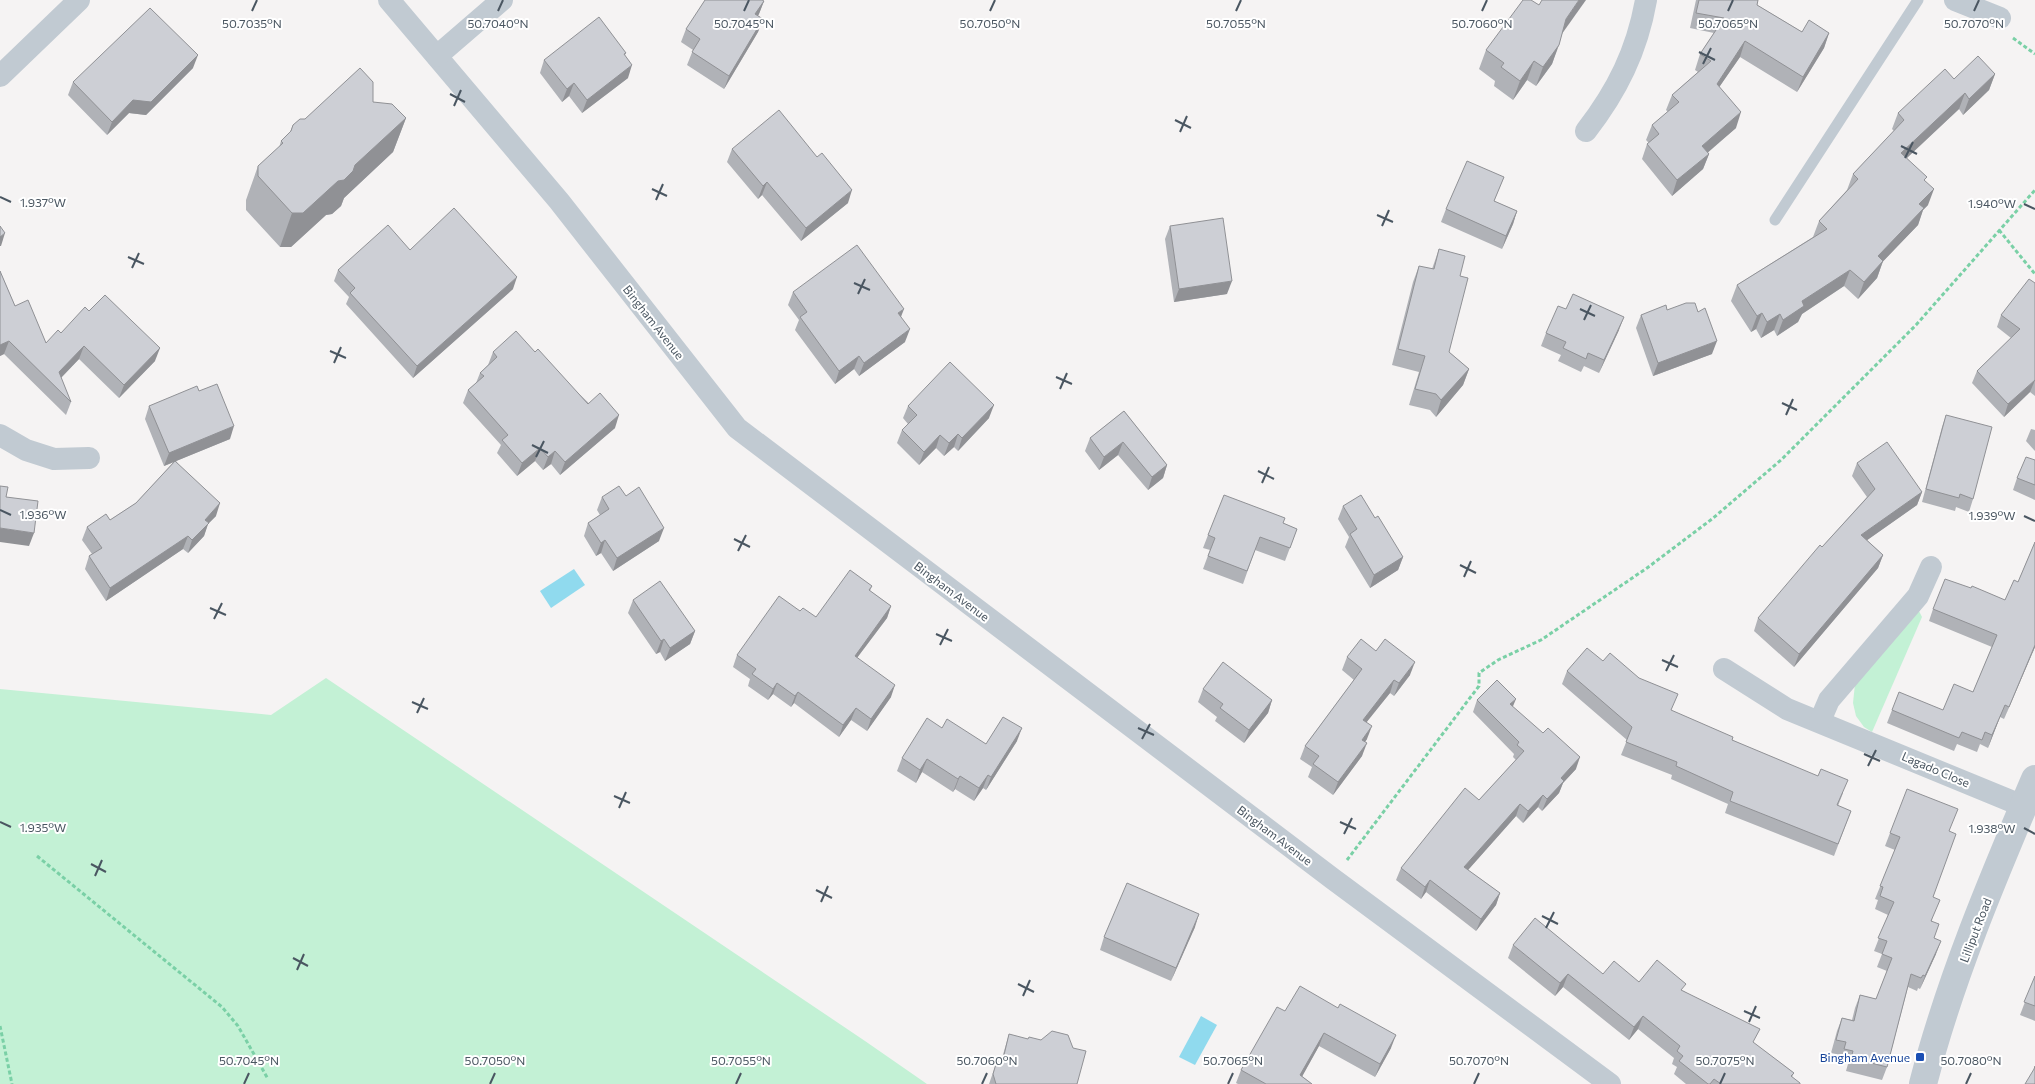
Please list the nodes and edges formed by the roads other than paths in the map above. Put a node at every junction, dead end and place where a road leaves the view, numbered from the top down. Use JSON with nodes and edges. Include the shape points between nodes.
{"nodes":[{"id":1,"x":79,"y":0,"type":"edge"},
{"id":2,"x":390,"y":0,"type":"edge"},
{"id":3,"x":502,"y":0,"type":"edge"},
{"id":4,"x":1646,"y":0,"type":"edge"},
{"id":5,"x":1918,"y":0,"type":"edge"},
{"id":6,"x":1955,"y":0,"type":"edge"},
{"id":7,"x":2006,"y":28,"type":"road end"},
{"id":8,"x":437,"y":56,"type":"junction"},
{"id":9,"x":0,"y":76,"type":"edge"},
{"id":10,"x":1586,"y":131,"type":"dead end"},
{"id":11,"x":1775,"y":220,"type":"dead end"},
{"id":12,"x":0,"y":435,"type":"edge"},
{"id":13,"x":89,"y":458,"type":"dead end"},
{"id":14,"x":1931,"y":567,"type":"dead end"},
{"id":15,"x":1724,"y":669,"type":"dead end"},
{"id":16,"x":1820,"y":721,"type":"junction"},
{"id":17,"x":2035,"y":779,"type":"edge"},
{"id":18,"x":2023,"y":806,"type":"junction"},
{"id":19,"x":1610,"y":1084,"type":"edge"},
{"id":20,"x":1923,"y":1084,"type":"edge"}],
"edges":[{"from":1,"to":9,"type":"street"},
{"from":2,"to":8,"type":"street","name":"Bingham Avenue"},
{"from":3,"to":8,"type":"street"},
{"from":4,"to":10,"type":"street","via":[[1630,61],[1606,105]]},
{"from":5,"to":11,"type":"lane"},
{"from":6,"to":7,"type":"street"},
{"from":8,"to":19,"type":"street","name":"Bingham Avenue","via":[[559,201],[737,428],[1333,879]]},
{"from":12,"to":13,"type":"street","via":[[26,450],[54,459]]},
{"from":14,"to":16,"type":"street","via":[[1918,596],[1829,700]]},
{"from":15,"to":16,"type":"street","name":"Lagado Close","via":[[1787,709]]},
{"from":16,"to":18,"type":"street","name":"Lagado Close"},
{"from":17,"to":18,"type":"street","name":"Lilliput Road"},
{"from":18,"to":20,"type":"street","name":"Lilliput Road","via":[[1959,969],[1935,1037]]}]}
